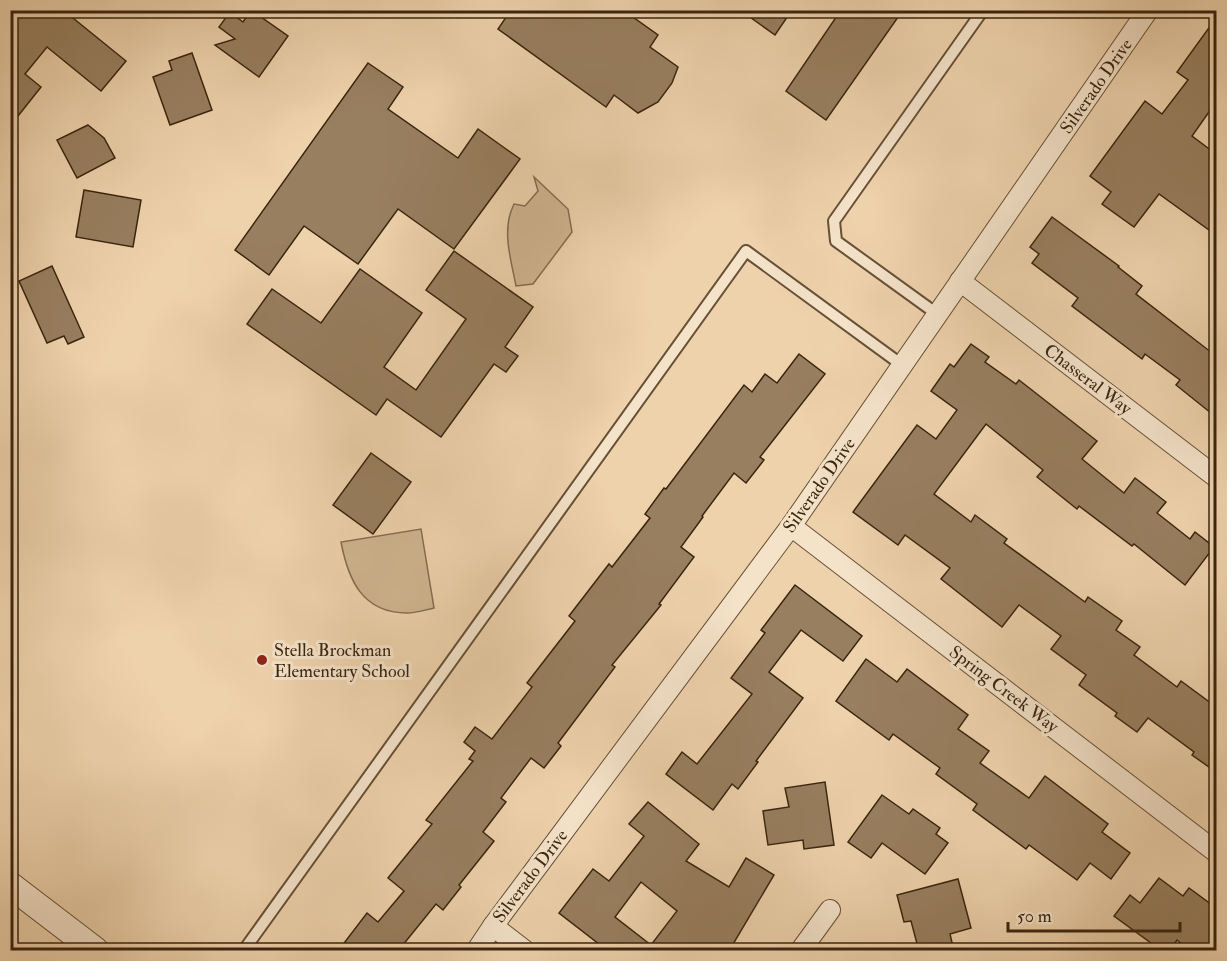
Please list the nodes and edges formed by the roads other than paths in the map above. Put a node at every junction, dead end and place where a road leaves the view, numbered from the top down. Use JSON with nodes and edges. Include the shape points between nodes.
{"nodes":[{"id":1,"x":983,"y":10,"type":"edge"},
{"id":2,"x":1148,"y":10,"type":"edge"},
{"id":3,"x":960,"y":281,"type":"junction"},
{"id":4,"x":937,"y":314,"type":"junction"},
{"id":5,"x":902,"y":365,"type":"junction"},
{"id":6,"x":1216,"y":477,"type":"edge"},
{"id":7,"x":791,"y":526,"type":"junction"},
{"id":8,"x":1216,"y":852,"type":"edge"},
{"id":9,"x":10,"y":885,"type":"edge"},
{"id":10,"x":830,"y":910,"type":"dead end"},
{"id":11,"x":493,"y":926,"type":"junction"},
{"id":12,"x":94,"y":951,"type":"edge"},
{"id":13,"x":244,"y":951,"type":"edge"},
{"id":14,"x":477,"y":951,"type":"edge"},
{"id":15,"x":524,"y":951,"type":"edge"},
{"id":16,"x":801,"y":951,"type":"edge"}],
"edges":[{"from":1,"to":4,"type":"lane","via":[[834,221],[836,241]]},
{"from":2,"to":3,"type":"street","name":"Silverado Drive"},
{"from":3,"to":4,"type":"street","name":"Silverado Drive"},
{"from":3,"to":6,"type":"street","name":"Chasseral Way"},
{"from":4,"to":5,"type":"street","name":"Silverado Drive"},
{"from":5,"to":7,"type":"street","name":"Silverado Drive"},
{"from":5,"to":13,"type":"lane","via":[[746,251]]},
{"from":7,"to":8,"type":"street","name":"Spring Creek Way"},
{"from":7,"to":11,"type":"street","name":"Silverado Drive"},
{"from":9,"to":12,"type":"street"},
{"from":10,"to":16,"type":"street"},
{"from":11,"to":14,"type":"street","name":"Silverado Drive"},
{"from":11,"to":15,"type":"street"}]}
